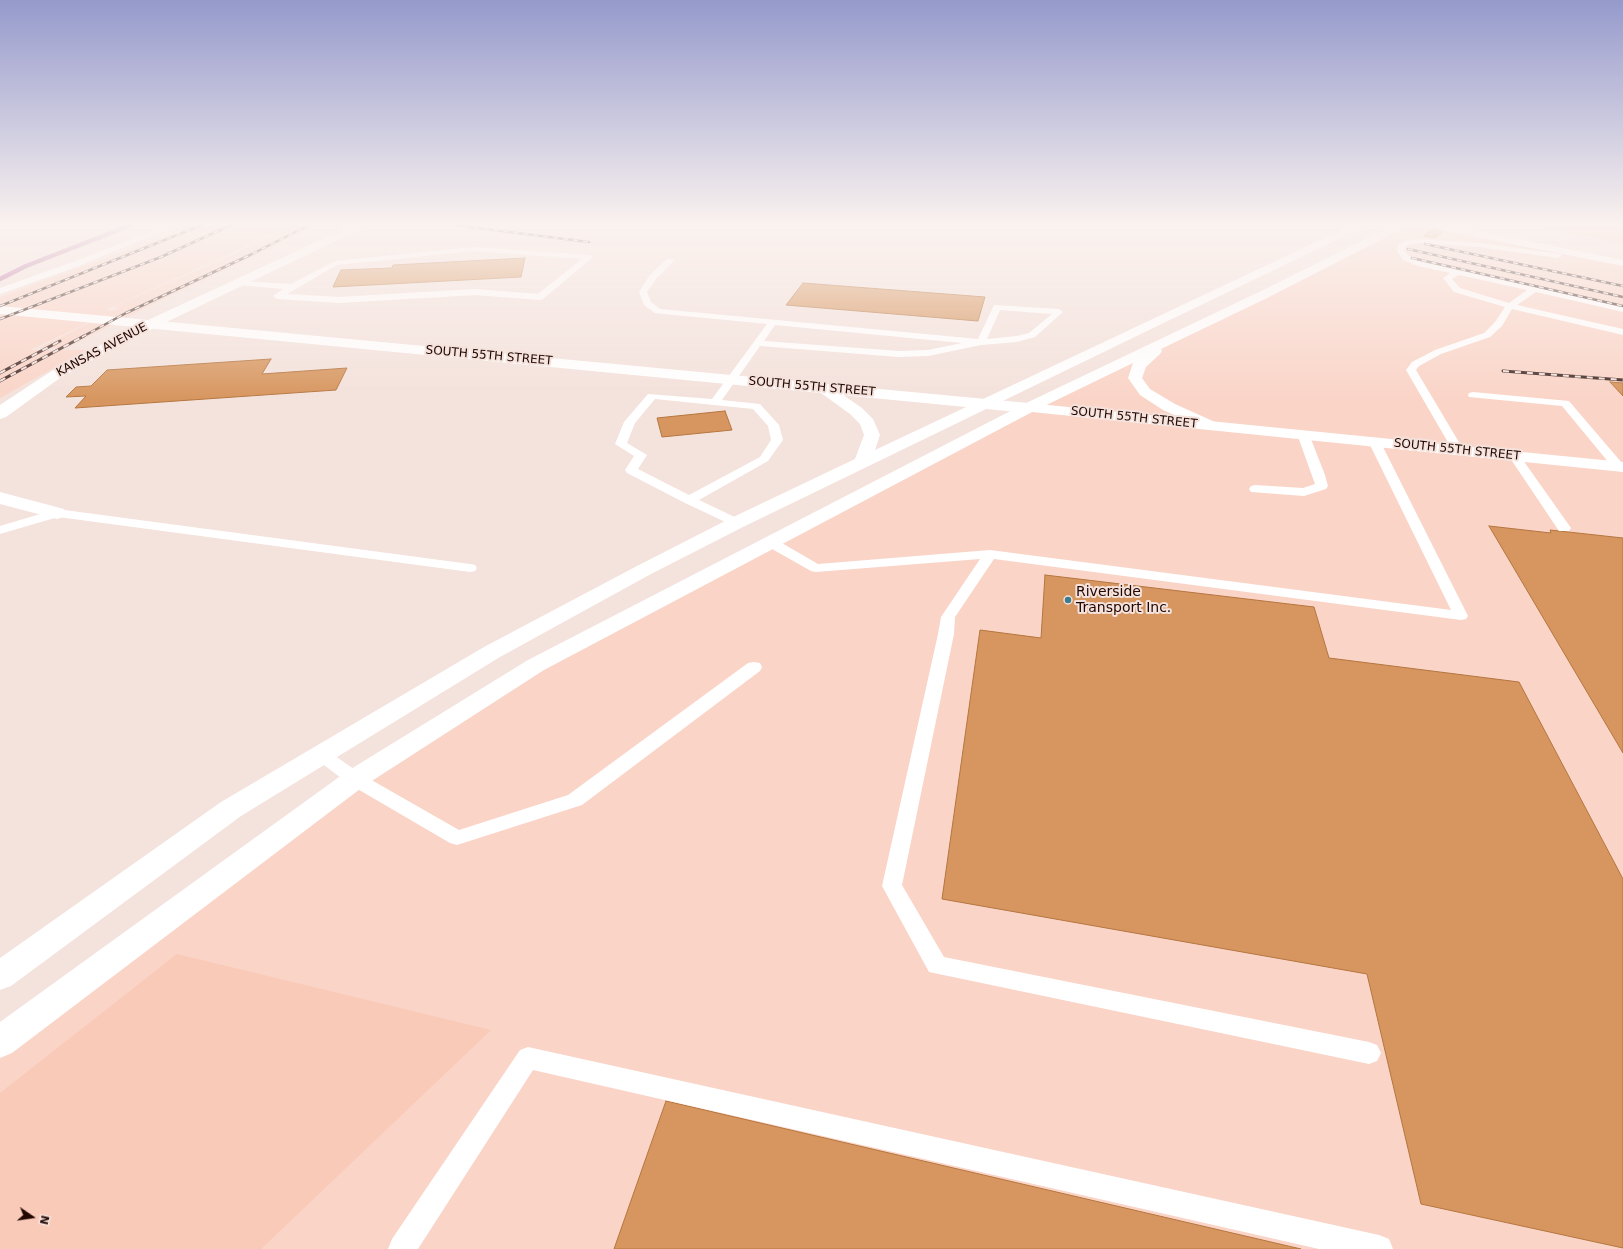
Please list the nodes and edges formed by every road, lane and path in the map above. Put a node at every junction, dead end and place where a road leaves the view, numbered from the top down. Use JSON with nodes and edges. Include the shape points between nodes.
{"nodes":[{"id":1,"x":22,"y":283,"type":"edge"},
{"id":2,"x":239,"y":283,"type":"edge"},
{"id":3,"x":243,"y":283,"type":"edge"},
{"id":4,"x":299,"y":283,"type":"edge"},
{"id":5,"x":557,"y":283,"type":"edge"},
{"id":6,"x":649,"y":283,"type":"edge"},
{"id":7,"x":1235,"y":283,"type":"edge"},
{"id":8,"x":1285,"y":283,"type":"edge"},
{"id":9,"x":1451,"y":283,"type":"edge"},
{"id":10,"x":1513,"y":283,"type":"edge"},
{"id":11,"x":292,"y":287,"type":"junction"},
{"id":12,"x":1536,"y":288,"type":"junction"},
{"id":13,"x":0,"y":291,"type":"edge"},
{"id":14,"x":1510,"y":306,"type":"junction"},
{"id":15,"x":1623,"y":308,"type":"edge"},
{"id":16,"x":0,"y":310,"type":"edge"},
{"id":17,"x":773,"y":322,"type":"junction"},
{"id":18,"x":1623,"y":332,"type":"edge"},
{"id":19,"x":1167,"y":341,"type":"junction"},
{"id":20,"x":981,"y":342,"type":"junction"},
{"id":21,"x":757,"y":343,"type":"junction"},
{"id":22,"x":732,"y":379,"type":"junction"},
{"id":23,"x":822,"y":387,"type":"junction"},
{"id":24,"x":1473,"y":395,"type":"dead end"},
{"id":25,"x":715,"y":402,"type":"junction"},
{"id":26,"x":984,"y":403,"type":"junction"},
{"id":27,"x":1028,"y":408,"type":"junction"},
{"id":28,"x":0,"y":414,"type":"edge"},
{"id":29,"x":1209,"y":425,"type":"junction"},
{"id":30,"x":1303,"y":434,"type":"junction"},
{"id":31,"x":1374,"y":441,"type":"junction"},
{"id":32,"x":1457,"y":449,"type":"junction"},
{"id":33,"x":1514,"y":455,"type":"junction"},
{"id":34,"x":862,"y":463,"type":"junction"},
{"id":35,"x":1620,"y":466,"type":"edge"},
{"id":36,"x":1256,"y":489,"type":"dead end"},
{"id":37,"x":0,"y":498,"type":"edge"},
{"id":38,"x":688,"y":500,"type":"junction"},
{"id":39,"x":57,"y":513,"type":"junction"},
{"id":40,"x":736,"y":523,"type":"junction"},
{"id":41,"x":1564,"y":528,"type":"dead end"},
{"id":42,"x":0,"y":530,"type":"edge"},
{"id":43,"x":770,"y":542,"type":"junction"},
{"id":44,"x":990,"y":554,"type":"junction"},
{"id":45,"x":470,"y":568,"type":"dead end"},
{"id":46,"x":754,"y":667,"type":"dead end"},
{"id":47,"x":322,"y":755,"type":"junction"},
{"id":48,"x":355,"y":779,"type":"junction"},
{"id":49,"x":0,"y":976,"type":"edge"},
{"id":50,"x":0,"y":1042,"type":"edge"},
{"id":51,"x":1369,"y":1053,"type":"dead end"},
{"id":52,"x":402,"y":1249,"type":"edge"},
{"id":53,"x":1379,"y":1249,"type":"edge"}],
"edges":[{"from":1,"to":13,"type":"lane"},
{"from":2,"to":28,"type":"main road","name":"KANSAS AVENUE","via":[[153,323],[55,375]]},
{"from":3,"to":11,"type":"lane"},
{"from":4,"to":11,"type":"lane"},
{"from":5,"to":11,"type":"lane","via":[[540,297],[475,292],[339,300],[277,296]]},
{"from":6,"to":17,"type":"lane","via":[[643,292],[647,303],[658,311]]},
{"from":7,"to":26,"type":"main road"},
{"from":8,"to":19,"type":"main road"},
{"from":9,"to":14,"type":"lane","via":[[1457,290]]},
{"from":10,"to":12,"type":"lane"},
{"from":12,"to":14,"type":"lane"},
{"from":12,"to":15,"type":"lane"},
{"from":14,"to":18,"type":"lane"},
{"from":14,"to":32,"type":"lane","via":[[1499,324],[1487,335],[1438,352],[1415,364],[1411,370]]},
{"from":16,"to":22,"type":"main road","name":"SOUTH 55TH STREET"},
{"from":17,"to":20,"type":"lane"},
{"from":17,"to":21,"type":"lane"},
{"from":19,"to":27,"type":"main road"},
{"from":19,"to":29,"type":"main road","via":[[1139,365],[1135,378],[1145,392]]},
{"from":20,"to":20,"type":"lane","via":[[997,307],[1059,312],[1032,334],[1017,339]]},
{"from":20,"to":21,"type":"lane","via":[[928,353],[899,354]]},
{"from":21,"to":22,"type":"lane"},
{"from":22,"to":23,"type":"main road","name":"SOUTH 55TH STREET"},
{"from":22,"to":25,"type":"lane"},
{"from":23,"to":26,"type":"main road","name":"SOUTH 55TH STREET"},
{"from":23,"to":34,"type":"main road","via":[[867,422],[872,435]]},
{"from":24,"to":35,"type":"lane","via":[[1565,403]]},
{"from":25,"to":38,"type":"lane","via":[[756,406],[773,425],[778,440],[764,459]]},
{"from":25,"to":38,"type":"lane","via":[[652,396],[630,422],[621,444],[641,456],[631,470]]},
{"from":26,"to":27,"type":"main road","name":"SOUTH 55TH STREET"},
{"from":26,"to":34,"type":"main road"},
{"from":27,"to":29,"type":"main road","name":"SOUTH 55TH STREET"},
{"from":27,"to":43,"type":"main road"},
{"from":29,"to":30,"type":"main road","name":"SOUTH 55TH STREET"},
{"from":30,"to":31,"type":"main road","name":"SOUTH 55TH STREET"},
{"from":30,"to":36,"type":"lane","via":[[1322,486],[1304,492]]},
{"from":31,"to":32,"type":"main road","name":"SOUTH 55TH STREET"},
{"from":31,"to":44,"type":"lane","via":[[1461,616]]},
{"from":32,"to":33,"type":"main road","name":"SOUTH 55TH STREET"},
{"from":33,"to":35,"type":"main road","name":"SOUTH 55TH STREET"},
{"from":33,"to":41,"type":"lane"},
{"from":34,"to":40,"type":"main road"},
{"from":37,"to":39,"type":"main road"},
{"from":38,"to":40,"type":"lane"},
{"from":39,"to":42,"type":"lane"},
{"from":39,"to":45,"type":"lane"},
{"from":40,"to":47,"type":"main road","via":[[492,652]]},
{"from":43,"to":44,"type":"lane","via":[[816,568]]},
{"from":43,"to":48,"type":"main road","via":[[536,665]]},
{"from":44,"to":51,"type":"lane","via":[[948,617],[892,886],[938,965]]},
{"from":46,"to":48,"type":"lane","via":[[575,800],[456,838]]},
{"from":47,"to":48,"type":"lane"},
{"from":47,"to":49,"type":"main road","via":[[231,809]]},
{"from":48,"to":50,"type":"main road"},
{"from":52,"to":53,"type":"lane","via":[[528,1058]]}]}
